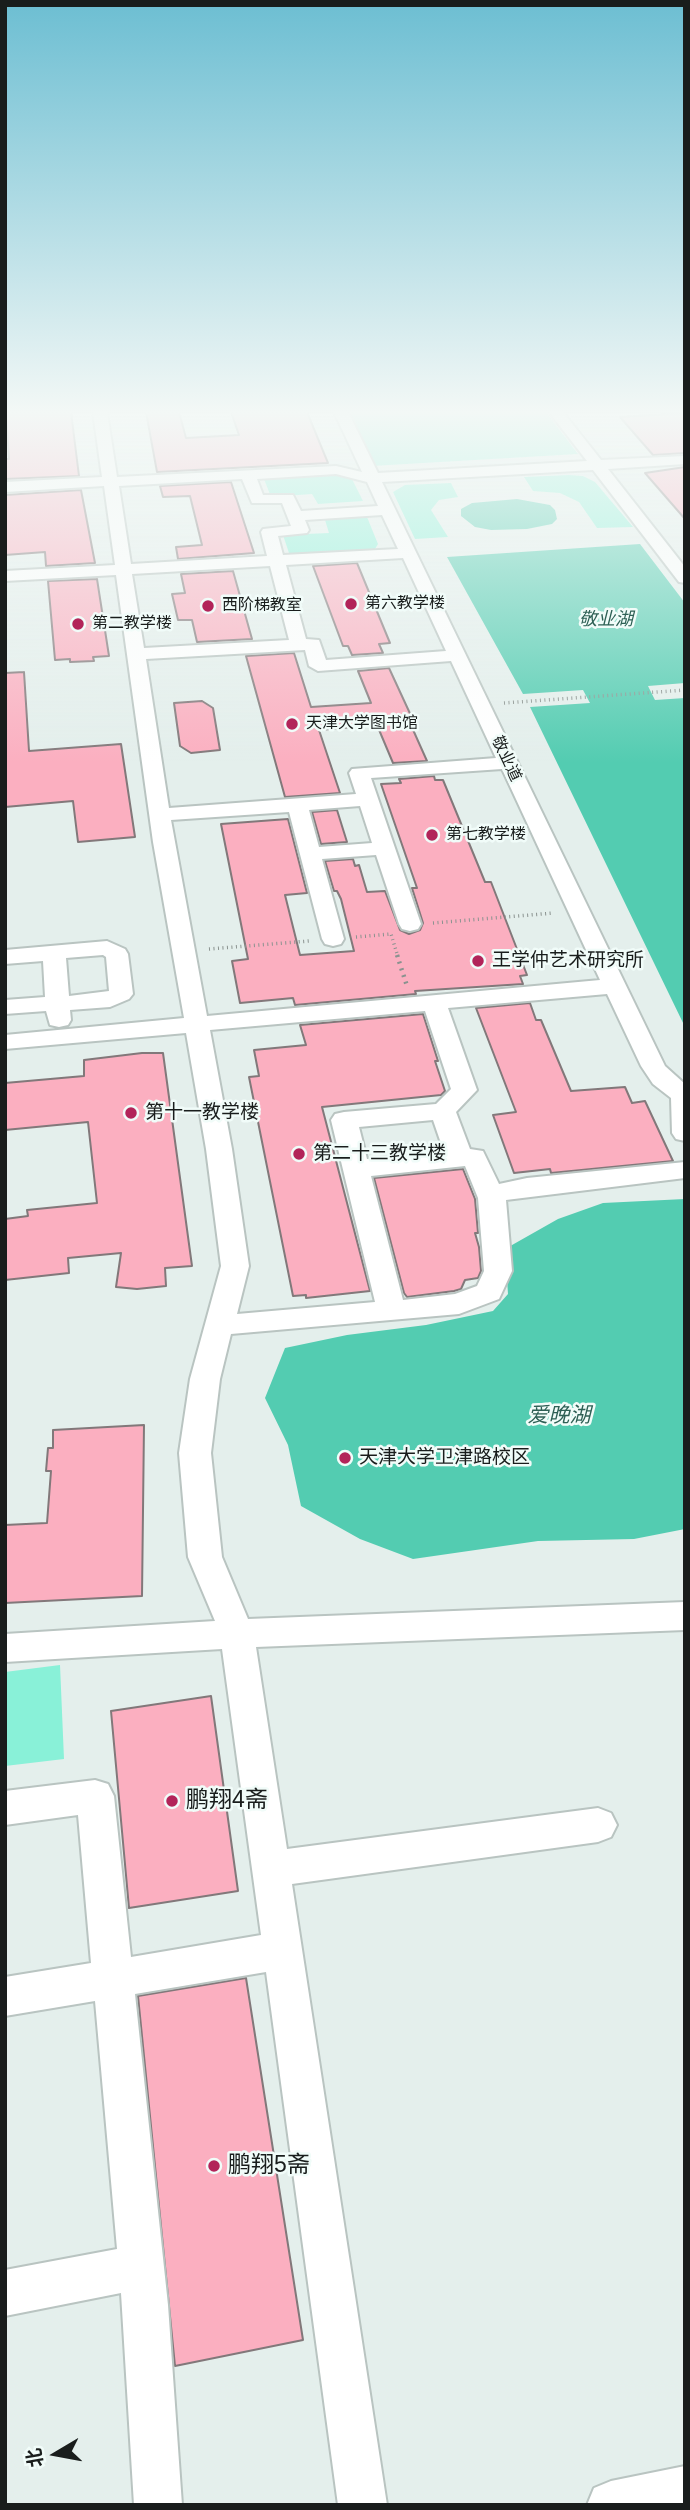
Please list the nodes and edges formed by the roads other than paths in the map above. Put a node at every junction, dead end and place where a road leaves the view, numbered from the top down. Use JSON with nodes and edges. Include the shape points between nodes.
{"nodes":[{"id":1,"x":117,"y":529,"type":"edge"},
{"id":2,"x":301,"y":529,"type":"edge"},
{"id":3,"x":396,"y":529,"type":"edge"},
{"id":4,"x":647,"y":529,"type":"edge"},
{"id":5,"x":685,"y":543,"type":"edge"},
{"id":6,"x":659,"y":545,"type":"junction"},
{"id":7,"x":408,"y":553,"type":"junction"},
{"id":8,"x":275,"y":561,"type":"junction"},
{"id":9,"x":123,"y":569,"type":"junction"},
{"id":10,"x":5,"y":576,"type":"edge"},
{"id":11,"x":685,"y":578,"type":"edge"},
{"id":12,"x":299,"y":645,"type":"junction"},
{"id":13,"x":137,"y":654,"type":"junction"},
{"id":14,"x":457,"y":655,"type":"junction"},
{"id":15,"x":508,"y":763,"type":"junction"},
{"id":16,"x":368,"y":799,"type":"junction"},
{"id":17,"x":297,"y":805,"type":"junction"},
{"id":18,"x":160,"y":815,"type":"junction"},
{"id":19,"x":384,"y":848,"type":"junction"},
{"id":20,"x":310,"y":854,"type":"junction"},
{"id":21,"x":400,"y":929,"type":"road end"},
{"id":22,"x":333,"y":939,"type":"dead end"},
{"id":23,"x":54,"y":953,"type":"junction"},
{"id":24,"x":5,"y":957,"type":"edge"},
{"id":25,"x":614,"y":986,"type":"junction"},
{"id":26,"x":434,"y":1003,"type":"junction"},
{"id":27,"x":58,"y":1004,"type":"junction"},
{"id":28,"x":5,"y":1007,"type":"edge"},
{"id":29,"x":197,"y":1026,"type":"junction"},
{"id":30,"x":60,"y":1037,"type":"junction"},
{"id":31,"x":5,"y":1042,"type":"edge"},
{"id":32,"x":684,"y":1088,"type":"edge"},
{"id":33,"x":443,"y":1111,"type":"junction"},
{"id":34,"x":685,"y":1133,"type":"edge"},
{"id":35,"x":460,"y":1159,"type":"junction"},
{"id":36,"x":356,"y":1169,"type":"junction"},
{"id":37,"x":685,"y":1170,"type":"edge"},
{"id":38,"x":492,"y":1198,"type":"junction"},
{"id":39,"x":391,"y":1312,"type":"junction"},
{"id":40,"x":219,"y":1325,"type":"junction"},
{"id":41,"x":685,"y":1616,"type":"edge"},
{"id":42,"x":237,"y":1634,"type":"junction"},
{"id":43,"x":5,"y":1648,"type":"edge"},
{"id":44,"x":5,"y":1808,"type":"edge"},
{"id":45,"x":598,"y":1825,"type":"dead end"},
{"id":46,"x":271,"y":1869,"type":"junction"},
{"id":47,"x":283,"y":1950,"type":"junction"},
{"id":48,"x":113,"y":1979,"type":"junction"},
{"id":49,"x":5,"y":1997,"type":"edge"},
{"id":50,"x":141,"y":2267,"type":"junction"},
{"id":51,"x":5,"y":2293,"type":"edge"},
{"id":52,"x":685,"y":2490,"type":"edge"},
{"id":53,"x":158,"y":2505,"type":"edge"},
{"id":54,"x":363,"y":2505,"type":"edge"},
{"id":55,"x":611,"y":2505,"type":"edge"}],
"edges":[{"from":1,"to":9,"type":"street"},
{"from":2,"to":8,"type":"street","via":[[269,532]]},
{"from":3,"to":7,"type":"street","name":"敬业道"},
{"from":4,"to":6,"type":"street"},
{"from":5,"to":6,"type":"street"},
{"from":6,"to":11,"type":"street"},
{"from":7,"to":8,"type":"street"},
{"from":7,"to":14,"type":"street","name":"敬业道"},
{"from":8,"to":9,"type":"street"},
{"from":8,"to":12,"type":"street"},
{"from":9,"to":10,"type":"street"},
{"from":9,"to":13,"type":"street"},
{"from":12,"to":13,"type":"street"},
{"from":12,"to":14,"type":"street","via":[[313,644],[318,666]]},
{"from":13,"to":18,"type":"street"},
{"from":14,"to":15,"type":"street","name":"敬业道"},
{"from":15,"to":16,"type":"street","via":[[359,773]]},
{"from":15,"to":25,"type":"street","name":"敬业道"},
{"from":16,"to":17,"type":"street"},
{"from":16,"to":19,"type":"street"},
{"from":17,"to":18,"type":"street"},
{"from":17,"to":20,"type":"street"},
{"from":18,"to":29,"type":"street"},
{"from":19,"to":20,"type":"street"},
{"from":19,"to":21,"type":"street"},
{"from":20,"to":22,"type":"street"},
{"from":23,"to":24,"type":"street"},
{"from":23,"to":27,"type":"street"},
{"from":23,"to":27,"type":"street","via":[[113,950],[121,994],[110,1000]]},
{"from":25,"to":26,"type":"street"},
{"from":25,"to":32,"type":"street","name":"敬业道","via":[[658,1074]]},
{"from":26,"to":29,"type":"street"},
{"from":26,"to":33,"type":"street","via":[[464,1090]]},
{"from":27,"to":28,"type":"street"},
{"from":27,"to":30,"type":"street"},
{"from":29,"to":30,"type":"street"},
{"from":29,"to":40,"type":"street","via":[[235,1266]]},
{"from":30,"to":31,"type":"street"},
{"from":32,"to":34,"type":"street"},
{"from":33,"to":35,"type":"street"},
{"from":33,"to":36,"type":"street","via":[[344,1120]]},
{"from":35,"to":36,"type":"street"},
{"from":35,"to":38,"type":"street","via":[[474,1157]]},
{"from":36,"to":39,"type":"street"},
{"from":37,"to":38,"type":"street","via":[[501,1190]]},
{"from":38,"to":39,"type":"street","via":[[498,1271],[489,1292],[459,1304]]},
{"from":39,"to":40,"type":"street"},
{"from":40,"to":42,"type":"street","via":[[205,1379],[195,1453],[205,1557]]},
{"from":41,"to":42,"type":"street"},
{"from":42,"to":43,"type":"street"},
{"from":42,"to":46,"type":"street"},
{"from":44,"to":48,"type":"street","via":[[95,1796]]},
{"from":45,"to":46,"type":"street"},
{"from":46,"to":47,"type":"street"},
{"from":47,"to":48,"type":"street"},
{"from":47,"to":54,"type":"street"},
{"from":48,"to":49,"type":"street"},
{"from":48,"to":50,"type":"street"},
{"from":50,"to":51,"type":"street"},
{"from":50,"to":53,"type":"street"},
{"from":52,"to":55,"type":"street"}]}
